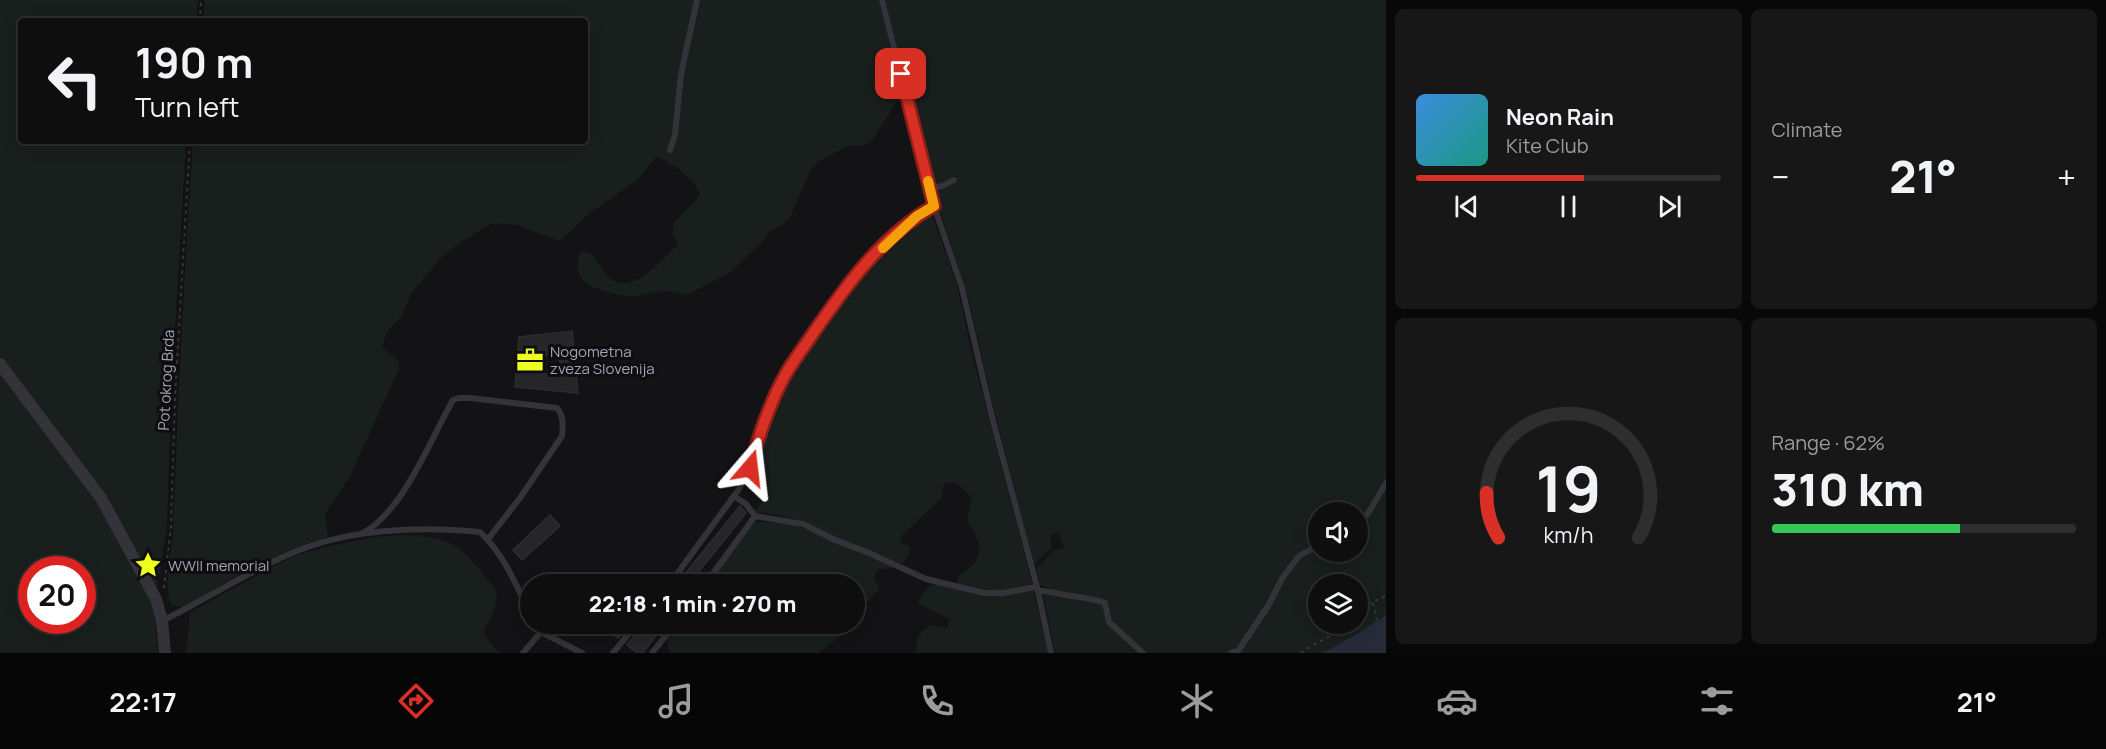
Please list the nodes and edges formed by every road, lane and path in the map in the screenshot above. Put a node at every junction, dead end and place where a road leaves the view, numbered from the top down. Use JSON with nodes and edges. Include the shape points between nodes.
{"nodes":[{"id":1,"x":201,"y":0,"type":"edge"},
{"id":2,"x":697,"y":0,"type":"edge"},
{"id":3,"x":882,"y":0,"type":"edge"},
{"id":4,"x":200,"y":18,"type":"edge"},
{"id":5,"x":190,"y":144,"type":"edge"},
{"id":6,"x":670,"y":150,"type":"dead end"},
{"id":7,"x":954,"y":180,"type":"dead end"},
{"id":8,"x":930,"y":188,"type":"junction"},
{"id":9,"x":934,"y":206,"type":"junction"},
{"id":10,"x":0,"y":364,"type":"edge"},
{"id":11,"x":1386,"y":483,"type":"edge"},
{"id":12,"x":735,"y":497,"type":"junction"},
{"id":13,"x":1368,"y":513,"type":"edge"},
{"id":14,"x":755,"y":516,"type":"junction"},
{"id":15,"x":358,"y":536,"type":"junction"},
{"id":16,"x":488,"y":539,"type":"junction"},
{"id":17,"x":1308,"y":551,"type":"edge"},
{"id":18,"x":677,"y":574,"type":"edge"},
{"id":19,"x":713,"y":574,"type":"edge"},
{"id":20,"x":164,"y":589,"type":"dead end"},
{"id":21,"x":1037,"y":589,"type":"junction"},
{"id":22,"x":520,"y":594,"type":"edge"},
{"id":23,"x":1386,"y":596,"type":"edge"},
{"id":24,"x":1373,"y":603,"type":"junction"},
{"id":25,"x":1368,"y":605,"type":"edge"},
{"id":26,"x":1377,"y":620,"type":"dead end"},
{"id":27,"x":162,"y":621,"type":"junction"},
{"id":28,"x":538,"y":634,"type":"edge"},
{"id":29,"x":544,"y":634,"type":"edge"},
{"id":30,"x":629,"y":634,"type":"edge"},
{"id":31,"x":667,"y":634,"type":"edge"},
{"id":32,"x":1332,"y":634,"type":"edge"},
{"id":33,"x":165,"y":653,"type":"edge"},
{"id":34,"x":523,"y":653,"type":"edge"},
{"id":35,"x":582,"y":653,"type":"edge"},
{"id":36,"x":613,"y":653,"type":"edge"},
{"id":37,"x":652,"y":653,"type":"edge"},
{"id":38,"x":1051,"y":653,"type":"edge"},
{"id":39,"x":1143,"y":653,"type":"edge"},
{"id":40,"x":1231,"y":653,"type":"edge"},
{"id":41,"x":1301,"y":653,"type":"edge"}],
"edges":[{"from":1,"to":4,"type":"path"},
{"from":2,"to":6,"type":"lane"},
{"from":3,"to":8,"type":"lane"},
{"from":5,"to":20,"type":"path","name":"Pot okrog Brda","via":[[171,526]]},
{"from":7,"to":8,"type":"lane"},
{"from":8,"to":9,"type":"lane"},
{"from":9,"to":12,"type":"lane","via":[[899,231],[840,295],[782,381],[750,468]]},
{"from":9,"to":21,"type":"lane","via":[[962,288]]},
{"from":10,"to":27,"type":"street","via":[[101,498],[156,599]]},
{"from":11,"to":13,"type":"lane"},
{"from":12,"to":14,"type":"lane"},
{"from":12,"to":18,"type":"lane"},
{"from":14,"to":19,"type":"lane"},
{"from":14,"to":21,"type":"lane","via":[[803,524],[926,579],[984,593]]},
{"from":15,"to":16,"type":"lane","via":[[428,529],[480,532]]},
{"from":15,"to":16,"type":"lane","via":[[371,529],[399,497],[453,400],[470,398],[557,408],[563,424],[562,436]]},
{"from":15,"to":27,"type":"lane","via":[[317,544],[286,556]]},
{"from":16,"to":22,"type":"lane"},
{"from":17,"to":40,"type":"lane","via":[[1283,577],[1238,651]]},
{"from":21,"to":38,"type":"lane"},
{"from":21,"to":39,"type":"lane","via":[[1105,603],[1109,622]]},
{"from":23,"to":24,"type":"path"},
{"from":24,"to":25,"type":"path"},
{"from":24,"to":26,"type":"path"},
{"from":27,"to":33,"type":"street"},
{"from":28,"to":34,"type":"lane"},
{"from":29,"to":35,"type":"lane"},
{"from":30,"to":36,"type":"lane"},
{"from":31,"to":37,"type":"lane"},
{"from":32,"to":41,"type":"path"}]}
